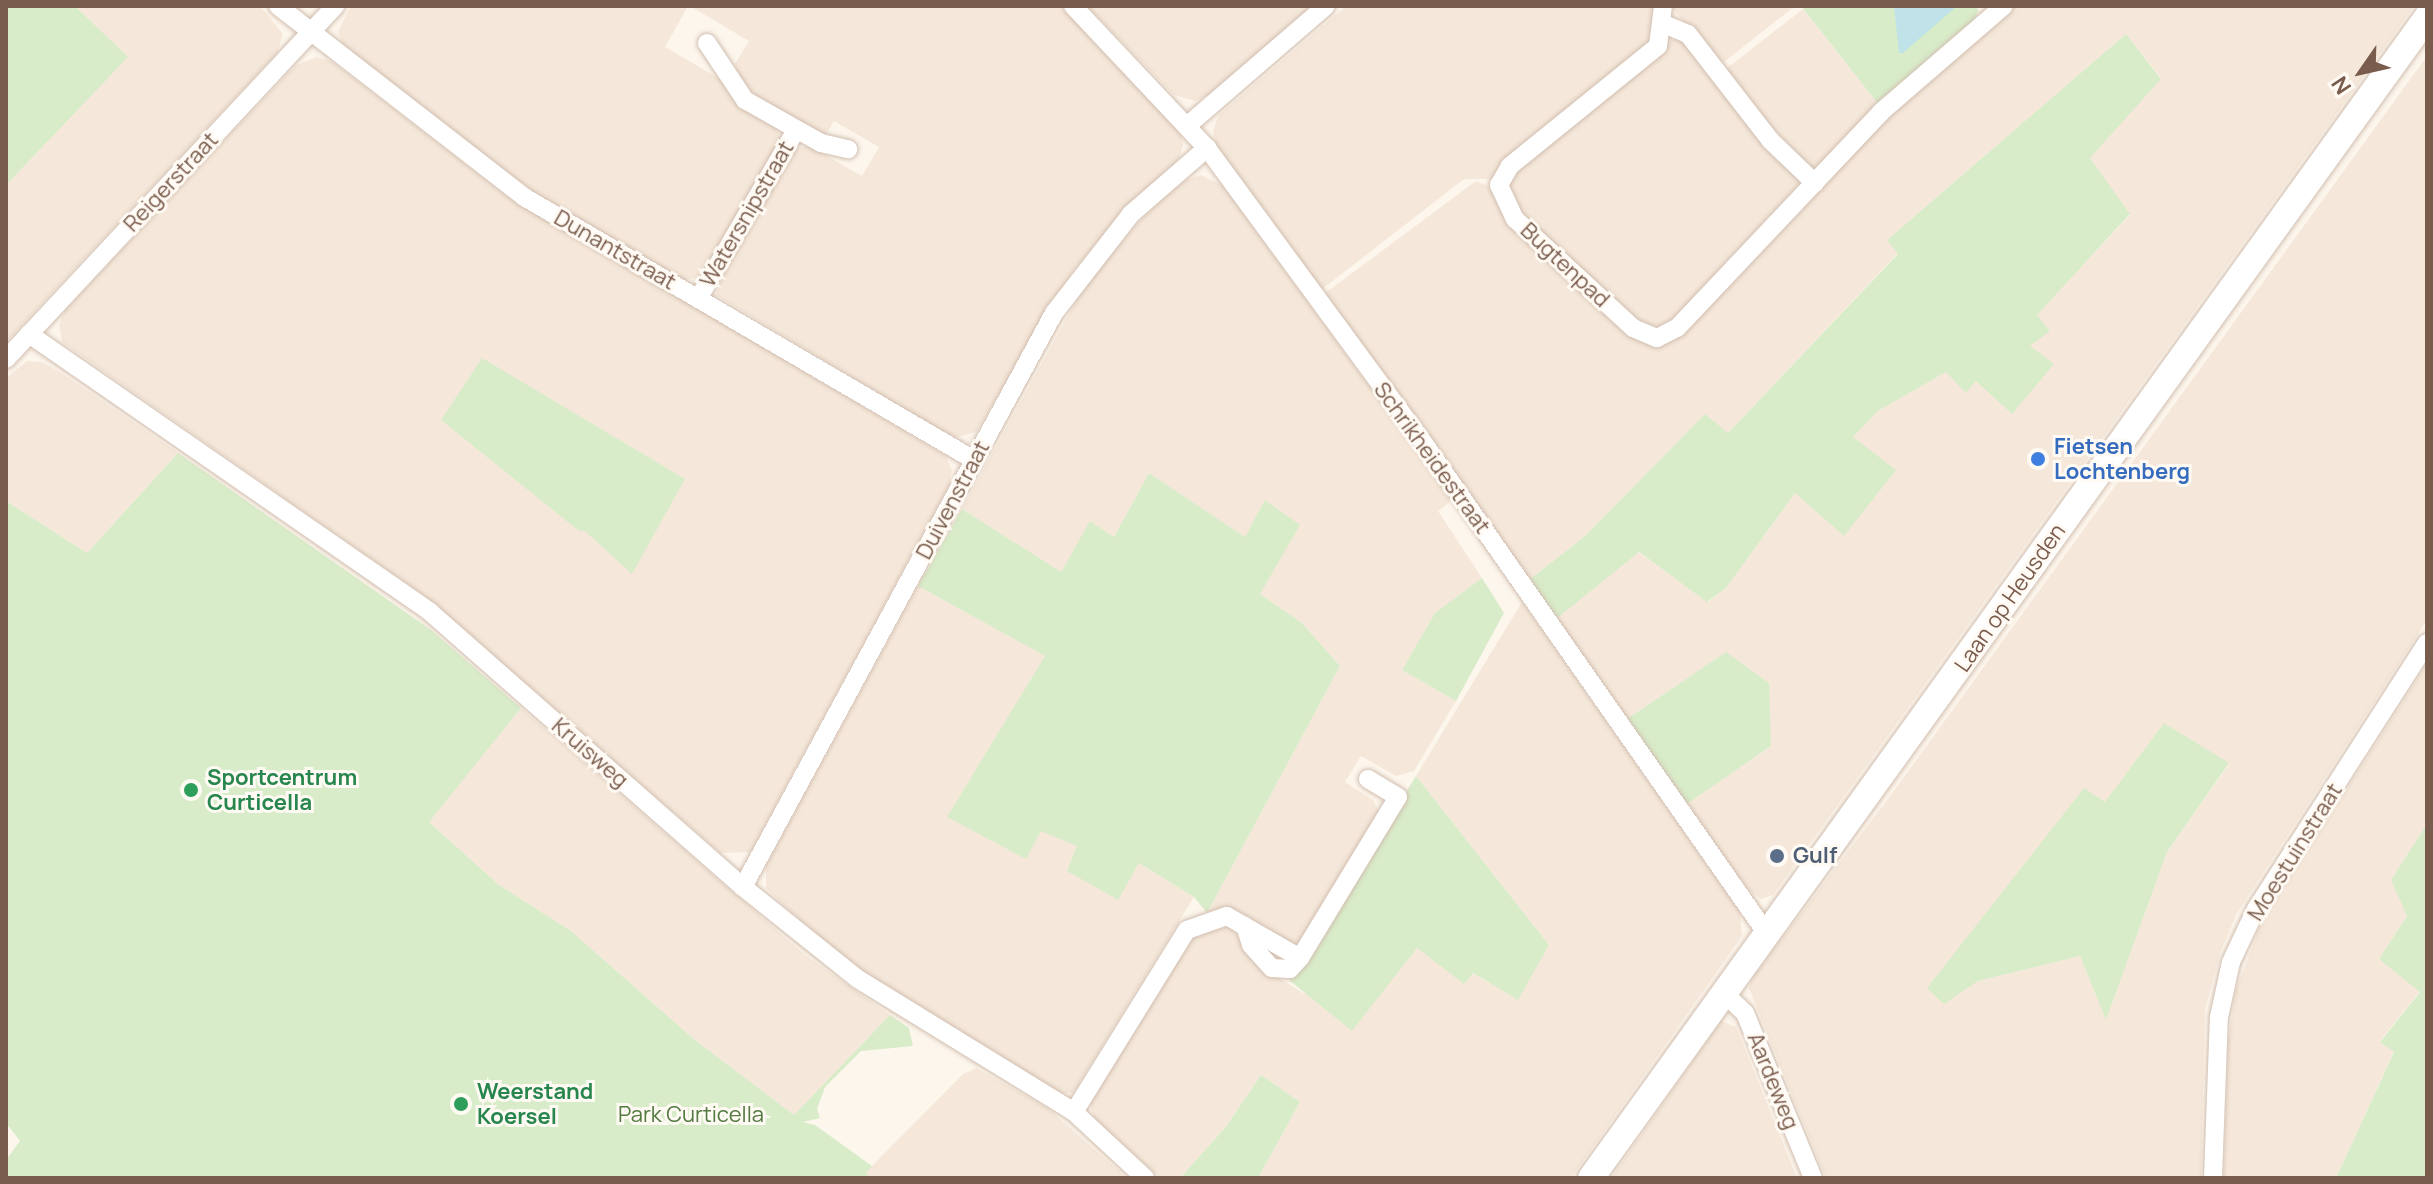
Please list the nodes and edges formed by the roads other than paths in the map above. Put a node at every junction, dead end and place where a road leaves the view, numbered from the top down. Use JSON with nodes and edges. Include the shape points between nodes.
{"nodes":[{"id":1,"x":278,"y":6,"type":"edge"},
{"id":2,"x":335,"y":6,"type":"edge"},
{"id":3,"x":1073,"y":6,"type":"edge"},
{"id":4,"x":1326,"y":6,"type":"edge"},
{"id":5,"x":1996,"y":9,"type":"edge"},
{"id":6,"x":1664,"y":15,"type":"edge"},
{"id":7,"x":2427,"y":17,"type":"edge"},
{"id":8,"x":311,"y":32,"type":"junction"},
{"id":9,"x":707,"y":43,"type":"dead end"},
{"id":10,"x":1188,"y":125,"type":"junction"},
{"id":11,"x":796,"y":130,"type":"junction"},
{"id":12,"x":1207,"y":148,"type":"junction"},
{"id":13,"x":848,"y":149,"type":"dead end"},
{"id":14,"x":1815,"y":183,"type":"junction"},
{"id":15,"x":698,"y":299,"type":"junction"},
{"id":16,"x":29,"y":334,"type":"junction"},
{"id":17,"x":6,"y":359,"type":"edge"},
{"id":18,"x":974,"y":460,"type":"junction"},
{"id":19,"x":2427,"y":643,"type":"edge"},
{"id":20,"x":1368,"y":779,"type":"dead end"},
{"id":21,"x":743,"y":887,"type":"junction"},
{"id":22,"x":1765,"y":931,"type":"junction"},
{"id":23,"x":1723,"y":992,"type":"junction"},
{"id":24,"x":1074,"y":1112,"type":"junction"},
{"id":25,"x":1145,"y":1178,"type":"edge"},
{"id":26,"x":1591,"y":1178,"type":"edge"},
{"id":27,"x":1813,"y":1178,"type":"edge"},
{"id":28,"x":2213,"y":1178,"type":"edge"}],
"edges":[{"from":1,"to":8,"type":"street","name":"Dunantstraat"},
{"from":2,"to":8,"type":"street","name":"Reigerstraat"},
{"from":3,"to":10,"type":"street","name":"Schrikheidestraat"},
{"from":4,"to":10,"type":"street"},
{"from":5,"to":14,"type":"street","name":"Bugtenpad","via":[[1881,112]]},
{"from":6,"to":14,"type":"street","name":"Bugtenpad","via":[[1688,34],[1771,141]]},
{"from":6,"to":14,"type":"street","name":"Bugtenpad","via":[[1651,53],[1503,174],[1500,193],[1515,219],[1633,328],[1657,338],[1677,328]]},
{"from":7,"to":22,"type":"street","name":"Laan op Heusden","via":[[1856,814]]},
{"from":8,"to":15,"type":"street","name":"Dunantstraat","via":[[495,177]]},
{"from":8,"to":16,"type":"street","name":"Reigerstraat"},
{"from":9,"to":11,"type":"street","name":"Watersnipstraat","via":[[737,92]]},
{"from":10,"to":12,"type":"street","name":"Schrikheidestraat"},
{"from":11,"to":13,"type":"street","name":"Watersnipstraat"},
{"from":11,"to":15,"type":"street","name":"Watersnipstraat"},
{"from":12,"to":18,"type":"street","name":"Duivenstraat","via":[[1131,214],[1083,270]]},
{"from":12,"to":22,"type":"street","name":"Schrikheidestraat","via":[[1427,448]]},
{"from":15,"to":18,"type":"street","name":"Dunantstraat"},
{"from":16,"to":17,"type":"street","name":"Reigerstraat"},
{"from":16,"to":21,"type":"street","name":"Kruisweg","via":[[430,612]]},
{"from":18,"to":21,"type":"street","name":"Duivenstraat"},
{"from":19,"to":28,"type":"street","name":"Moestuinstraat","via":[[2256,909],[2231,962],[2219,1017]]},
{"from":20,"to":24,"type":"street","via":[[1398,797],[1300,958],[1227,916],[1211,918],[1180,938]]},
{"from":21,"to":24,"type":"street","name":"Kruisweg","via":[[858,979]]},
{"from":22,"to":23,"type":"street","name":"Laan op Heusden"},
{"from":23,"to":26,"type":"street","name":"Laan op Heusden"},
{"from":23,"to":27,"type":"street","name":"Aardeweg","via":[[1745,1013]]},
{"from":24,"to":25,"type":"street","name":"Kruisweg"}]}
